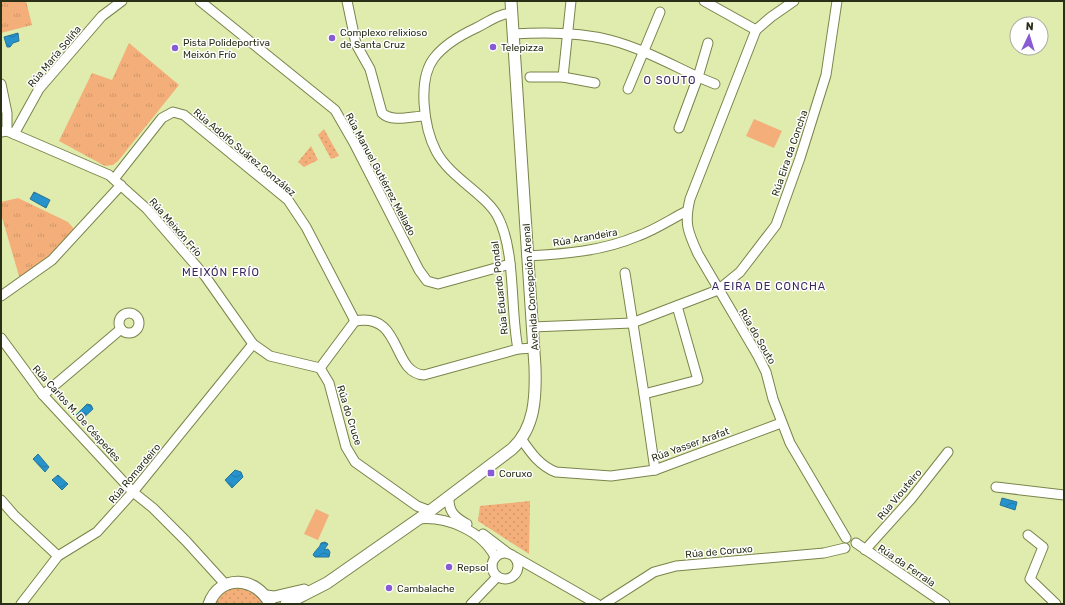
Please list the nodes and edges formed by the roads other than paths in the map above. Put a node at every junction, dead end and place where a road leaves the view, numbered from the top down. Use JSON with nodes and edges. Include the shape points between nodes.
{"nodes":[{"id":1,"x":122,"y":1,"type":"edge"},
{"id":2,"x":200,"y":1,"type":"edge"},
{"id":3,"x":347,"y":1,"type":"edge"},
{"id":4,"x":511,"y":1,"type":"edge"},
{"id":5,"x":571,"y":1,"type":"edge"},
{"id":6,"x":704,"y":1,"type":"edge"},
{"id":7,"x":794,"y":1,"type":"edge"},
{"id":8,"x":836,"y":1,"type":"edge"},
{"id":9,"x":660,"y":12,"type":"dead end"},
{"id":10,"x":512,"y":14,"type":"junction"},
{"id":11,"x":756,"y":30,"type":"junction"},
{"id":12,"x":568,"y":33,"type":"junction"},
{"id":13,"x":513,"y":34,"type":"junction"},
{"id":14,"x":708,"y":43,"type":"dead end"},
{"id":15,"x":643,"y":53,"type":"junction"},
{"id":16,"x":530,"y":77,"type":"dead end"},
{"id":17,"x":563,"y":77,"type":"junction"},
{"id":18,"x":698,"y":77,"type":"junction"},
{"id":19,"x":595,"y":83,"type":"dead end"},
{"id":20,"x":1,"y":84,"type":"edge"},
{"id":21,"x":716,"y":84,"type":"dead end"},
{"id":22,"x":628,"y":89,"type":"dead end"},
{"id":23,"x":425,"y":116,"type":"junction"},
{"id":24,"x":679,"y":128,"type":"dead end"},
{"id":25,"x":7,"y":132,"type":"edge"},
{"id":26,"x":117,"y":182,"type":"junction"},
{"id":27,"x":687,"y":211,"type":"junction"},
{"id":28,"x":528,"y":256,"type":"junction"},
{"id":29,"x":510,"y":264,"type":"junction"},
{"id":30,"x":625,"y":273,"type":"dead end"},
{"id":31,"x":718,"y":290,"type":"junction"},
{"id":32,"x":1,"y":296,"type":"edge"},
{"id":33,"x":677,"y":306,"type":"junction"},
{"id":34,"x":355,"y":320,"type":"junction"},
{"id":35,"x":632,"y":323,"type":"junction"},
{"id":36,"x":532,"y":327,"type":"junction"},
{"id":37,"x":121,"y":329,"type":"dead end"},
{"id":38,"x":1,"y":338,"type":"edge"},
{"id":39,"x":253,"y":344,"type":"junction"},
{"id":40,"x":534,"y":348,"type":"junction"},
{"id":41,"x":518,"y":349,"type":"junction"},
{"id":42,"x":320,"y":368,"type":"junction"},
{"id":43,"x":644,"y":394,"type":"junction"},
{"id":44,"x":43,"y":395,"type":"junction"},
{"id":45,"x":781,"y":423,"type":"junction"},
{"id":46,"x":522,"y":440,"type":"junction"},
{"id":47,"x":948,"y":452,"type":"dead end"},
{"id":48,"x":655,"y":470,"type":"junction"},
{"id":49,"x":996,"y":487,"type":"dead end"},
{"id":50,"x":133,"y":492,"type":"junction"},
{"id":51,"x":1064,"y":495,"type":"edge"},
{"id":52,"x":450,"y":496,"type":"junction"},
{"id":53,"x":1,"y":500,"type":"edge"},
{"id":54,"x":430,"y":511,"type":"junction"},
{"id":55,"x":418,"y":519,"type":"junction"},
{"id":56,"x":1028,"y":535,"type":"dead end"},
{"id":57,"x":846,"y":538,"type":"junction"},
{"id":58,"x":856,"y":543,"type":"junction"},
{"id":59,"x":845,"y":548,"type":"junction"},
{"id":60,"x":865,"y":550,"type":"junction"},
{"id":61,"x":58,"y":556,"type":"junction"},
{"id":62,"x":512,"y":556,"type":"junction"},
{"id":63,"x":495,"y":557,"type":"junction"},
{"id":64,"x":536,"y":569,"type":"junction"},
{"id":65,"x":517,"y":572,"type":"junction"},
{"id":66,"x":497,"y":577,"type":"junction"},
{"id":67,"x":327,"y":583,"type":"junction"},
{"id":68,"x":226,"y":585,"type":"junction"},
{"id":69,"x":268,"y":600,"type":"edge"},
{"id":70,"x":209,"y":603,"type":"edge"},
{"id":71,"x":21,"y":604,"type":"edge"},
{"id":72,"x":286,"y":604,"type":"edge"},
{"id":73,"x":471,"y":604,"type":"edge"},
{"id":74,"x":597,"y":604,"type":"edge"},
{"id":75,"x":604,"y":604,"type":"edge"},
{"id":76,"x":946,"y":604,"type":"edge"},
{"id":77,"x":1056,"y":604,"type":"edge"}],
"edges":[{"from":1,"to":25,"type":"street","name":"Rúa María Soliña","via":[[102,16]]},
{"from":2,"to":29,"type":"street","name":"Rúa Manuel Gutiérrez Mellado","via":[[335,110],[427,281],[438,284]]},
{"from":3,"to":23,"type":"street","via":[[356,44],[370,69],[382,113],[386,117],[394,118]]},
{"from":4,"to":10,"type":"main road","name":"Avenida Concepción Arenal"},
{"from":5,"to":12,"type":"street"},
{"from":6,"to":11,"type":"street"},
{"from":7,"to":11,"type":"street","name":"Rúa do Souto"},
{"from":8,"to":31,"type":"street","name":"Rúa Eira da Concha","via":[[826,75],[776,225],[740,272]]},
{"from":9,"to":15,"type":"street"},
{"from":10,"to":13,"type":"main road","name":"Avenida Concepción Arenal"},
{"from":10,"to":23,"type":"street","name":"Rúa Eduardo Pondal","via":[[502,14],[441,49],[433,59],[426,80]]},
{"from":11,"to":27,"type":"street","name":"Rúa do Souto"},
{"from":12,"to":13,"type":"street"},
{"from":12,"to":15,"type":"street","via":[[610,40]]},
{"from":12,"to":17,"type":"street"},
{"from":13,"to":28,"type":"main road","name":"Avenida Concepción Arenal"},
{"from":14,"to":18,"type":"street"},
{"from":15,"to":18,"type":"street"},
{"from":15,"to":22,"type":"street"},
{"from":16,"to":17,"type":"street"},
{"from":17,"to":19,"type":"street"},
{"from":18,"to":21,"type":"street"},
{"from":18,"to":24,"type":"street"},
{"from":20,"to":25,"type":"street","via":[[7,113]]},
{"from":23,"to":29,"type":"street","name":"Rúa Eduardo Pondal","via":[[436,152],[452,172],[498,217]]},
{"from":25,"to":26,"type":"street","name":"Rúa Meixón Frío","via":[[109,174]]},
{"from":26,"to":32,"type":"street","name":"Rúa Adolfo Suárez González","via":[[52,260]]},
{"from":26,"to":34,"type":"street","name":"Rúa Adolfo Suárez González","via":[[162,118],[173,112],[184,115],[288,200],[306,227]]},
{"from":26,"to":39,"type":"street","name":"Rúa Meixón Frío","via":[[147,209],[205,276]]},
{"from":27,"to":28,"type":"street","name":"Rúa Arandeira","via":[[639,236],[611,246]]},
{"from":27,"to":31,"type":"street","name":"Rúa do Souto","via":[[688,234]]},
{"from":28,"to":36,"type":"main road","name":"Avenida Concepción Arenal"},
{"from":29,"to":41,"type":"street","name":"Rúa Eduardo Pondal"},
{"from":30,"to":35,"type":"street"},
{"from":31,"to":33,"type":"street","name":"Rúa Eira da Concha"},
{"from":31,"to":45,"type":"street","name":"Rúa do Souto","via":[[763,367]]},
{"from":33,"to":35,"type":"street","name":"Rúa Eira da Concha"},
{"from":33,"to":43,"type":"street","via":[[698,380]]},
{"from":34,"to":41,"type":"street","via":[[363,319],[381,324],[388,330],[409,369],[416,375]]},
{"from":34,"to":42,"type":"street"},
{"from":35,"to":36,"type":"street","name":"Rúa Eira da Concha"},
{"from":35,"to":43,"type":"street"},
{"from":36,"to":40,"type":"main road","name":"Avenida Concepción Arenal"},
{"from":37,"to":44,"type":"street"},
{"from":38,"to":44,"type":"street","name":"Rúa Carlos M. De Céspedes"},
{"from":39,"to":42,"type":"street","name":"Rúa Meixón Frío","via":[[270,356]]},
{"from":39,"to":50,"type":"street","name":"Rúa Romardeiro"},
{"from":40,"to":41,"type":"street"},
{"from":40,"to":46,"type":"main road","name":"Avenida Concepción Arenal","via":[[535,402]]},
{"from":42,"to":54,"type":"street","name":"Rúa do Cruce","via":[[329,383],[346,446],[355,462],[417,506]]},
{"from":43,"to":48,"type":"street"},
{"from":44,"to":50,"type":"street","name":"Rúa Carlos M. De Céspedes"},
{"from":45,"to":48,"type":"street","name":"Rúa Yasser Arafat"},
{"from":45,"to":57,"type":"street","name":"Rúa do Souto","via":[[790,443]]},
{"from":46,"to":48,"type":"street","name":"Rúa Yasser Arafat","via":[[537,460],[549,470],[556,472],[611,476]]},
{"from":46,"to":52,"type":"main road","name":"Avenida Concepción Arenal"},
{"from":47,"to":60,"type":"street","name":"Rúa Viouteiro","via":[[911,499]]},
{"from":49,"to":51,"type":"street"},
{"from":50,"to":61,"type":"street","name":"Rúa Romardeiro","via":[[97,532]]},
{"from":50,"to":68,"type":"street","name":"Rúa Carlos M. De Céspedes","via":[[153,508]]},
{"from":52,"to":54,"type":"main road","name":"Avenida Concepción Arenal"},
{"from":52,"to":62,"type":"street","via":[[449,504],[453,514]]},
{"from":53,"to":61,"type":"street"},
{"from":54,"to":55,"type":"main road","name":"Avenida Concepción Arenal"},
{"from":55,"to":63,"type":"street","via":[[431,518],[452,522],[485,541]]},
{"from":55,"to":67,"type":"main road","name":"Avenida Concepción Arenal"},
{"from":56,"to":77,"type":"street","via":[[1043,547],[1030,579]]},
{"from":57,"to":58,"type":"street","via":[[853,538]]},
{"from":57,"to":59,"type":"street","via":[[843,543]]},
{"from":58,"to":59,"type":"street","via":[[852,549]]},
{"from":58,"to":60,"type":"street","name":"Rúa da Ferrala"},
{"from":59,"to":75,"type":"street","name":"Rúa de Coruxo","via":[[824,553],[676,566],[654,572]]},
{"from":60,"to":76,"type":"street","name":"Rúa da Ferrala"},
{"from":61,"to":71,"type":"street","name":"Rúa Romardeiro"},
{"from":62,"to":63,"type":"street","via":[[504,553]]},
{"from":62,"to":64,"type":"street"},
{"from":62,"to":65,"type":"street","via":[[518,564]]},
{"from":63,"to":66,"type":"street","via":[[492,566]]},
{"from":64,"to":65,"type":"street"},
{"from":64,"to":74,"type":"street"},
{"from":65,"to":66,"type":"street","via":[[515,576],[506,580]]},
{"from":66,"to":73,"type":"street"},
{"from":67,"to":69,"type":"main road"},
{"from":67,"to":72,"type":"main road"},
{"from":68,"to":69,"type":"main road","via":[[237,582],[251,584],[262,591]]},
{"from":68,"to":70,"type":"main road","via":[[216,592]]}]}
